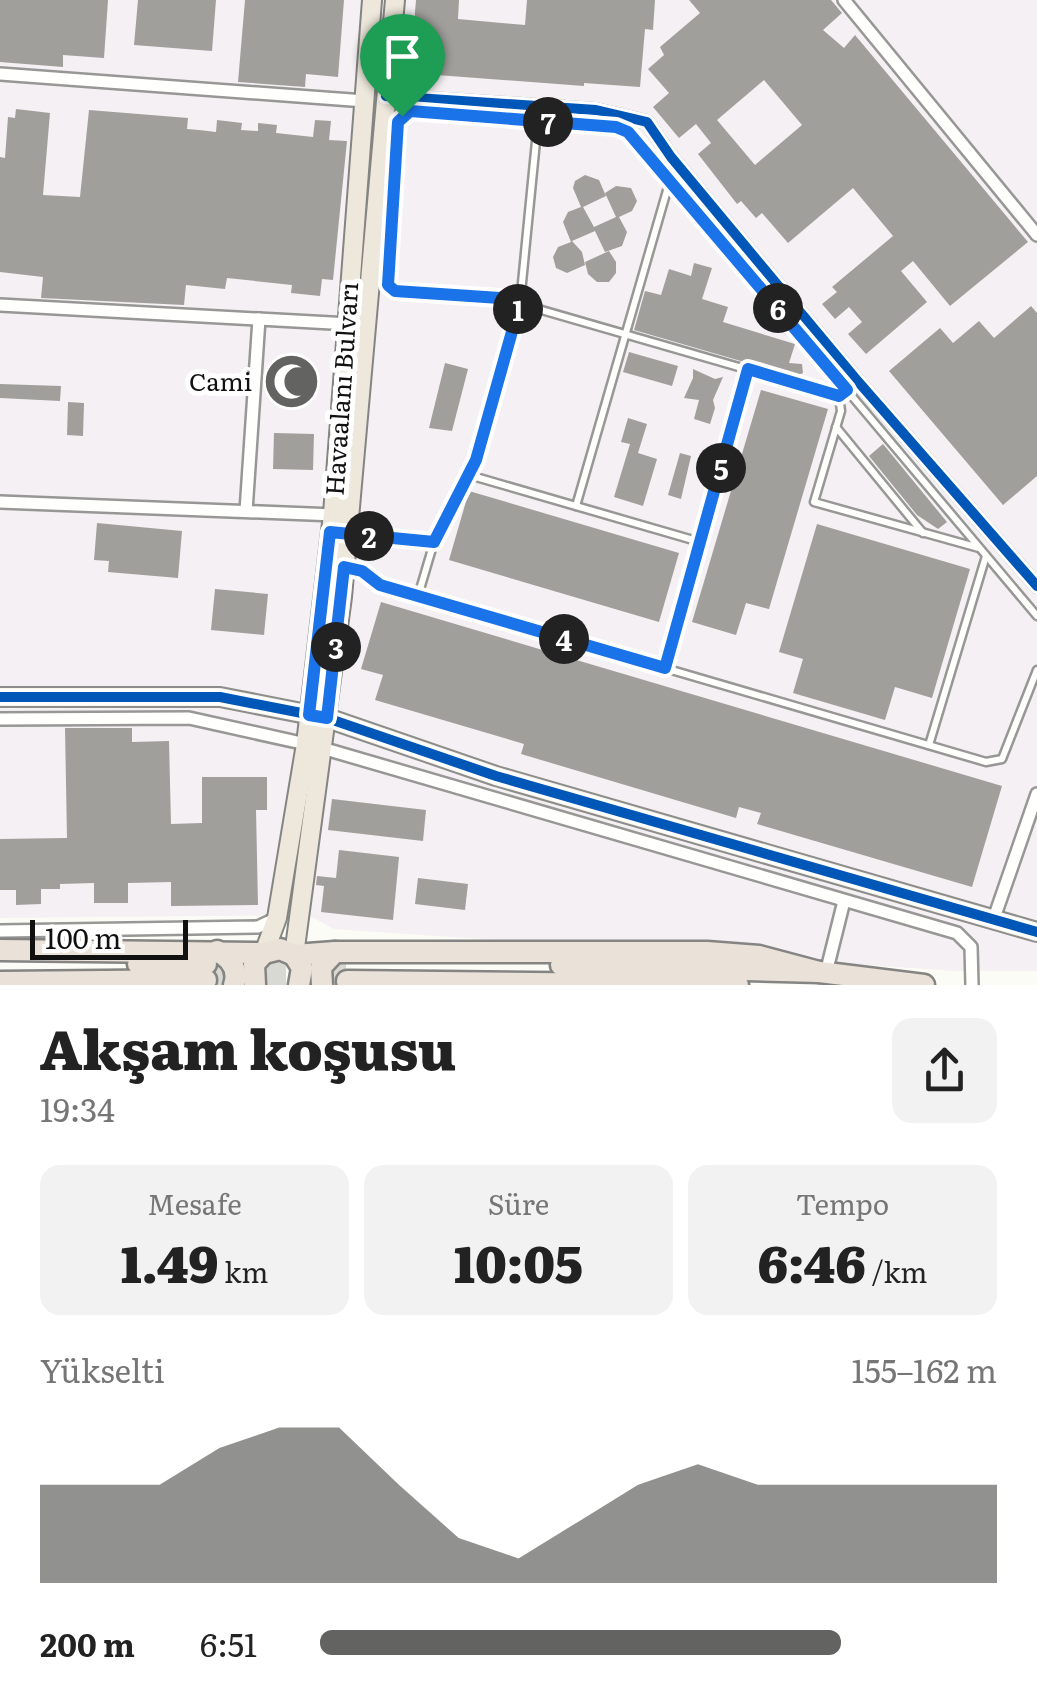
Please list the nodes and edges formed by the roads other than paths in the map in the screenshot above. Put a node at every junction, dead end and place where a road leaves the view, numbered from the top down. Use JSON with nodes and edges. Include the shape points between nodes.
{"nodes":[{"id":1,"x":372,"y":0,"type":"edge"},
{"id":2,"x":395,"y":0,"type":"edge"},
{"id":3,"x":844,"y":0,"type":"edge"},
{"id":4,"x":0,"y":74,"type":"edge"},
{"id":5,"x":386,"y":96,"type":"junction"},
{"id":6,"x":364,"y":101,"type":"junction"},
{"id":7,"x":538,"y":121,"type":"junction"},
{"id":8,"x":670,"y":180,"type":"junction"},
{"id":9,"x":1037,"y":236,"type":"edge"},
{"id":10,"x":520,"y":303,"type":"junction"},
{"id":11,"x":0,"y":304,"type":"edge"},
{"id":12,"x":259,"y":318,"type":"junction"},
{"id":13,"x":356,"y":324,"type":"junction"},
{"id":14,"x":626,"y":334,"type":"junction"},
{"id":15,"x":748,"y":369,"type":"junction"},
{"id":16,"x":847,"y":390,"type":"junction"},
{"id":17,"x":839,"y":396,"type":"junction"},
{"id":18,"x":836,"y":427,"type":"junction"},
{"id":19,"x":469,"y":474,"type":"junction"},
{"id":20,"x":0,"y":502,"type":"edge"},
{"id":21,"x":576,"y":506,"type":"junction"},
{"id":22,"x":246,"y":511,"type":"junction"},
{"id":23,"x":340,"y":524,"type":"junction"},
{"id":24,"x":924,"y":534,"type":"junction"},
{"id":25,"x":434,"y":542,"type":"junction"},
{"id":26,"x":700,"y":542,"type":"junction"},
{"id":27,"x":980,"y":548,"type":"junction"},
{"id":28,"x":986,"y":556,"type":"junction"},
{"id":29,"x":336,"y":566,"type":"junction"},
{"id":30,"x":1037,"y":586,"type":"edge"},
{"id":31,"x":418,"y":596,"type":"junction"},
{"id":32,"x":1037,"y":616,"type":"edge"},
{"id":33,"x":665,"y":668,"type":"junction"},
{"id":34,"x":1037,"y":670,"type":"edge"},
{"id":35,"x":0,"y":697,"type":"edge"},
{"id":36,"x":318,"y":717,"type":"junction"},
{"id":37,"x":0,"y":719,"type":"edge"},
{"id":38,"x":314,"y":746,"type":"junction"},
{"id":39,"x":928,"y":746,"type":"junction"},
{"id":40,"x":1037,"y":794,"type":"edge"},
{"id":41,"x":844,"y":900,"type":"junction"},
{"id":42,"x":277,"y":918,"type":"junction"},
{"id":43,"x":993,"y":921,"type":"junction"},
{"id":44,"x":0,"y":931,"type":"edge"},
{"id":45,"x":1037,"y":932,"type":"edge"},
{"id":46,"x":0,"y":950,"type":"edge"},
{"id":47,"x":264,"y":952,"type":"junction"},
{"id":48,"x":294,"y":955,"type":"junction"},
{"id":49,"x":0,"y":964,"type":"edge"},
{"id":50,"x":210,"y":965,"type":"junction"},
{"id":51,"x":343,"y":966,"type":"junction"},
{"id":52,"x":822,"y":973,"type":"junction"},
{"id":53,"x":0,"y":982,"type":"edge"},
{"id":54,"x":234,"y":985,"type":"edge"},
{"id":55,"x":255,"y":985,"type":"edge"},
{"id":56,"x":300,"y":985,"type":"edge"},
{"id":57,"x":322,"y":985,"type":"edge"},
{"id":58,"x":738,"y":985,"type":"edge"},
{"id":59,"x":924,"y":985,"type":"edge"},
{"id":60,"x":972,"y":985,"type":"edge"}],
"edges":[{"from":1,"to":6,"type":"main road","name":"Havaalanı Bulvarı"},
{"from":2,"to":5,"type":"main road","name":"Havaalanı Bulvarı"},
{"from":3,"to":9,"type":"street"},
{"from":4,"to":6,"type":"street"},
{"from":5,"to":13,"type":"main road","name":"Havaalanı Bulvarı"},
{"from":5,"to":30,"type":"street","via":[[596,110],[647,122],[855,378]]},
{"from":6,"to":13,"type":"main road","name":"Havaalanı Bulvarı"},
{"from":7,"to":8,"type":"lane","via":[[622,129]]},
{"from":7,"to":10,"type":"lane"},
{"from":7,"to":10,"type":"lane","via":[[410,111],[398,122],[389,287]]},
{"from":8,"to":14,"type":"lane"},
{"from":8,"to":16,"type":"lane"},
{"from":10,"to":14,"type":"lane"},
{"from":10,"to":19,"type":"lane"},
{"from":11,"to":12,"type":"street"},
{"from":12,"to":13,"type":"street"},
{"from":12,"to":22,"type":"street"},
{"from":13,"to":23,"type":"main road","name":"Havaalanı Bulvarı"},
{"from":14,"to":15,"type":"lane"},
{"from":14,"to":21,"type":"lane"},
{"from":15,"to":17,"type":"lane"},
{"from":15,"to":26,"type":"lane"},
{"from":16,"to":17,"type":"lane"},
{"from":16,"to":27,"type":"lane"},
{"from":17,"to":18,"type":"lane"},
{"from":18,"to":24,"type":"lane"},
{"from":18,"to":24,"type":"lane","via":[[814,502]]},
{"from":19,"to":21,"type":"lane"},
{"from":19,"to":25,"type":"lane"},
{"from":20,"to":22,"type":"street"},
{"from":21,"to":26,"type":"lane"},
{"from":22,"to":23,"type":"street"},
{"from":23,"to":25,"type":"lane"},
{"from":23,"to":29,"type":"main road","name":"Havaalanı Bulvarı"},
{"from":24,"to":27,"type":"lane"},
{"from":25,"to":31,"type":"lane"},
{"from":26,"to":33,"type":"lane"},
{"from":27,"to":28,"type":"lane"},
{"from":28,"to":32,"type":"lane"},
{"from":28,"to":39,"type":"lane"},
{"from":29,"to":31,"type":"lane"},
{"from":29,"to":36,"type":"main road","name":"Havaalanı Bulvarı"},
{"from":31,"to":33,"type":"lane"},
{"from":33,"to":39,"type":"lane"},
{"from":34,"to":39,"type":"lane","via":[[1002,759],[986,762]]},
{"from":35,"to":36,"type":"street","via":[[220,697]]},
{"from":36,"to":38,"type":"main road","name":"Havaalanı Bulvarı"},
{"from":36,"to":43,"type":"street"},
{"from":37,"to":38,"type":"street","via":[[189,718]]},
{"from":38,"to":41,"type":"street"},
{"from":38,"to":42,"type":"main road","name":"Havaalanı Bulvarı"},
{"from":38,"to":48,"type":"main road","name":"Havaalanı Bulvarı"},
{"from":40,"to":43,"type":"street"},
{"from":41,"to":52,"type":"street"},
{"from":41,"to":60,"type":"street","via":[[962,936],[972,952]]},
{"from":42,"to":44,"type":"street","via":[[258,927]]},
{"from":42,"to":47,"type":"main road","name":"Havaalanı Bulvarı"},
{"from":43,"to":45,"type":"street"},
{"from":46,"to":50,"type":"highway"},
{"from":47,"to":48,"type":"highway"},
{"from":47,"to":50,"type":"highway"},
{"from":47,"to":55,"type":"highway","via":[[254,964]]},
{"from":48,"to":51,"type":"highway"},
{"from":48,"to":56,"type":"highway","via":[[302,968]]},
{"from":49,"to":50,"type":"highway"},
{"from":50,"to":53,"type":"highway"},
{"from":50,"to":54,"type":"highway","via":[[234,966]]},
{"from":51,"to":52,"type":"highway","via":[[708,952],[759,956]]},
{"from":51,"to":57,"type":"highway","via":[[321,967]]},
{"from":51,"to":58,"type":"highway"},
{"from":52,"to":59,"type":"highway"}]}
